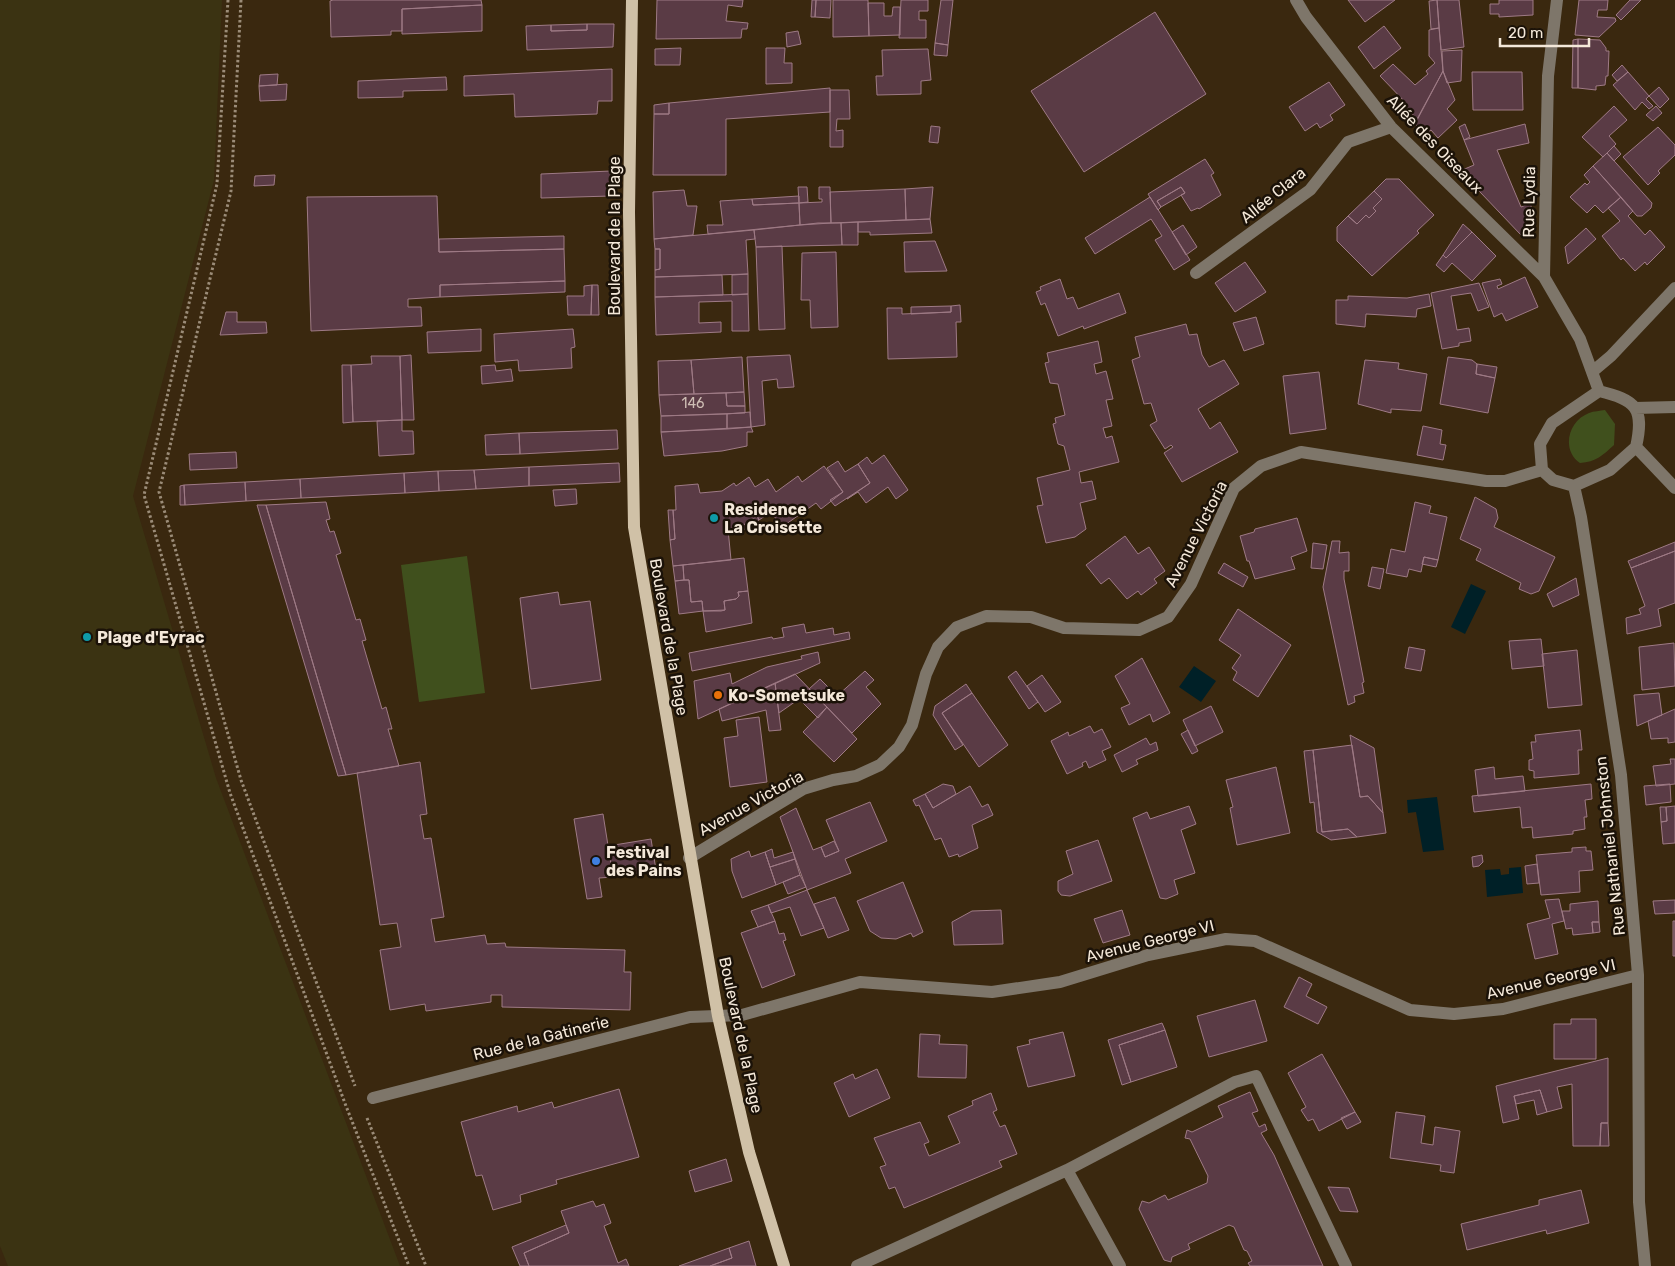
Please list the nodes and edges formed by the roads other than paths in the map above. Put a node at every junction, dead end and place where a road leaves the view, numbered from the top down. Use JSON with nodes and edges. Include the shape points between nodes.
{"nodes":[{"id":1,"x":632,"y":0,"type":"edge"},
{"id":2,"x":1296,"y":0,"type":"edge"},
{"id":3,"x":1557,"y":0,"type":"edge"},
{"id":4,"x":1391,"y":127,"type":"junction"},
{"id":5,"x":1196,"y":273,"type":"dead end"},
{"id":6,"x":1544,"y":277,"type":"junction"},
{"id":7,"x":1675,"y":288,"type":"edge"},
{"id":8,"x":1592,"y":372,"type":"junction"},
{"id":9,"x":1599,"y":391,"type":"junction"},
{"id":10,"x":1675,"y":407,"type":"edge"},
{"id":11,"x":1635,"y":408,"type":"junction"},
{"id":12,"x":1636,"y":447,"type":"junction"},
{"id":13,"x":1542,"y":470,"type":"junction"},
{"id":14,"x":1574,"y":486,"type":"junction"},
{"id":15,"x":1675,"y":488,"type":"edge"},
{"id":16,"x":689,"y":858,"type":"junction"},
{"id":17,"x":1638,"y":975,"type":"junction"},
{"id":18,"x":718,"y":1016,"type":"junction"},
{"id":19,"x":373,"y":1098,"type":"dead end"},
{"id":20,"x":1067,"y":1170,"type":"junction"},
{"id":21,"x":784,"y":1266,"type":"edge"},
{"id":22,"x":857,"y":1266,"type":"edge"},
{"id":23,"x":1120,"y":1266,"type":"edge"},
{"id":24,"x":1346,"y":1266,"type":"edge"},
{"id":25,"x":1645,"y":1266,"type":"edge"}],
"edges":[{"from":1,"to":16,"type":"main road","name":"Boulevard de la Plage","via":[[629,212],[634,527]]},
{"from":2,"to":4,"type":"street","name":"Allée des Oiseaux"},
{"from":3,"to":6,"type":"street","name":"Rue Lydia","via":[[1548,76]]},
{"from":4,"to":5,"type":"street","name":"Allée Clara","via":[[1348,142],[1310,190]]},
{"from":4,"to":6,"type":"street","name":"Allée des Oiseaux"},
{"from":6,"to":8,"type":"street","via":[[1580,339]]},
{"from":7,"to":8,"type":"street"},
{"from":8,"to":9,"type":"street"},
{"from":9,"to":11,"type":"street","via":[[1625,398]]},
{"from":9,"to":13,"type":"street","via":[[1552,423],[1540,444]]},
{"from":10,"to":11,"type":"street"},
{"from":11,"to":12,"type":"street","via":[[1639,421]]},
{"from":12,"to":14,"type":"street","via":[[1610,470]]},
{"from":12,"to":15,"type":"street"},
{"from":13,"to":14,"type":"street","via":[[1553,480]]},
{"from":13,"to":16,"type":"street","name":"Avenue Victoria","via":[[1505,481],[1486,481],[1301,452],[1261,466],[1234,488],[1190,584],[1168,617],[1139,630],[1064,628],[1031,617],[995,616],[986,616],[957,627],[938,647],[926,674],[912,725],[899,746],[880,765],[856,776],[804,790]]},
{"from":14,"to":17,"type":"street","name":"Rue Nathaniel Johnston","via":[[1621,775]]},
{"from":16,"to":18,"type":"main road","name":"Boulevard de la Plage"},
{"from":17,"to":18,"type":"street","name":"Avenue George VI","via":[[1503,1009],[1454,1014],[1410,1010],[1255,941],[1226,939],[1148,955],[1060,982],[992,992],[860,982],[742,1015]]},
{"from":17,"to":25,"type":"street","name":"Rue Nathaniel Johnston","via":[[1639,1202]]},
{"from":18,"to":19,"type":"street","name":"Rue de la Gatinerie","via":[[690,1017]]},
{"from":18,"to":21,"type":"main road","name":"Boulevard de la Plage","via":[[749,1152]]},
{"from":20,"to":22,"type":"street"},
{"from":20,"to":23,"type":"street"},
{"from":20,"to":24,"type":"street","via":[[1236,1082],[1256,1076]]}]}
